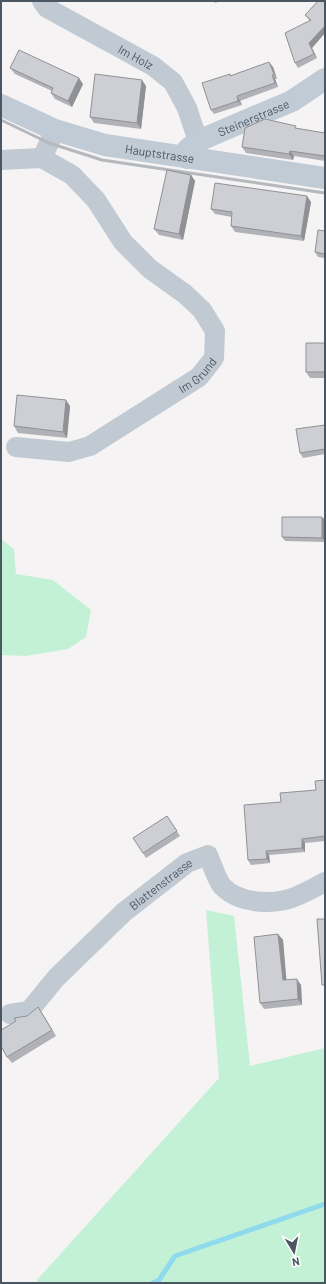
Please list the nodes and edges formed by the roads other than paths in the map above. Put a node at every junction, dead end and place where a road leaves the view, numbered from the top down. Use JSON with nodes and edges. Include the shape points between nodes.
{"nodes":[{"id":1,"x":42,"y":1,"type":"edge"},
{"id":2,"x":325,"y":79,"type":"edge"},
{"id":3,"x":1,"y":105,"type":"edge"},
{"id":4,"x":55,"y":130,"type":"junction"},
{"id":5,"x":192,"y":150,"type":"junction"},
{"id":6,"x":42,"y":158,"type":"junction"},
{"id":7,"x":1,"y":160,"type":"edge"},
{"id":8,"x":325,"y":178,"type":"edge"},
{"id":9,"x":16,"y":447,"type":"dead end"},
{"id":10,"x":325,"y":882,"type":"edge"},
{"id":11,"x":10,"y":1014,"type":"dead end"}],
"edges":[{"from":1,"to":5,"type":"street","name":"Im Holz","via":[[47,8],[153,66],[173,82],[187,108]]},
{"from":2,"to":5,"type":"street","name":"Steinerstrasse","via":[[292,101]]},
{"from":3,"to":4,"type":"street","name":"Hauptstrasse"},
{"from":4,"to":5,"type":"street","name":"Hauptstrasse","via":[[105,145]]},
{"from":4,"to":6,"type":"street"},
{"from":5,"to":8,"type":"street","name":"Hauptstrasse"},
{"from":6,"to":7,"type":"street"},
{"from":6,"to":9,"type":"street","name":"Im Grund","via":[[72,175],[96,200],[123,242],[144,264],[202,310],[215,330],[214,358],[199,377],[90,446],[70,452]]},
{"from":10,"to":11,"type":"street","name":"Blattenstrasse","via":[[297,897],[247,901],[235,897],[221,885],[208,855],[187,863],[124,912],[56,978],[29,1010]]}]}
